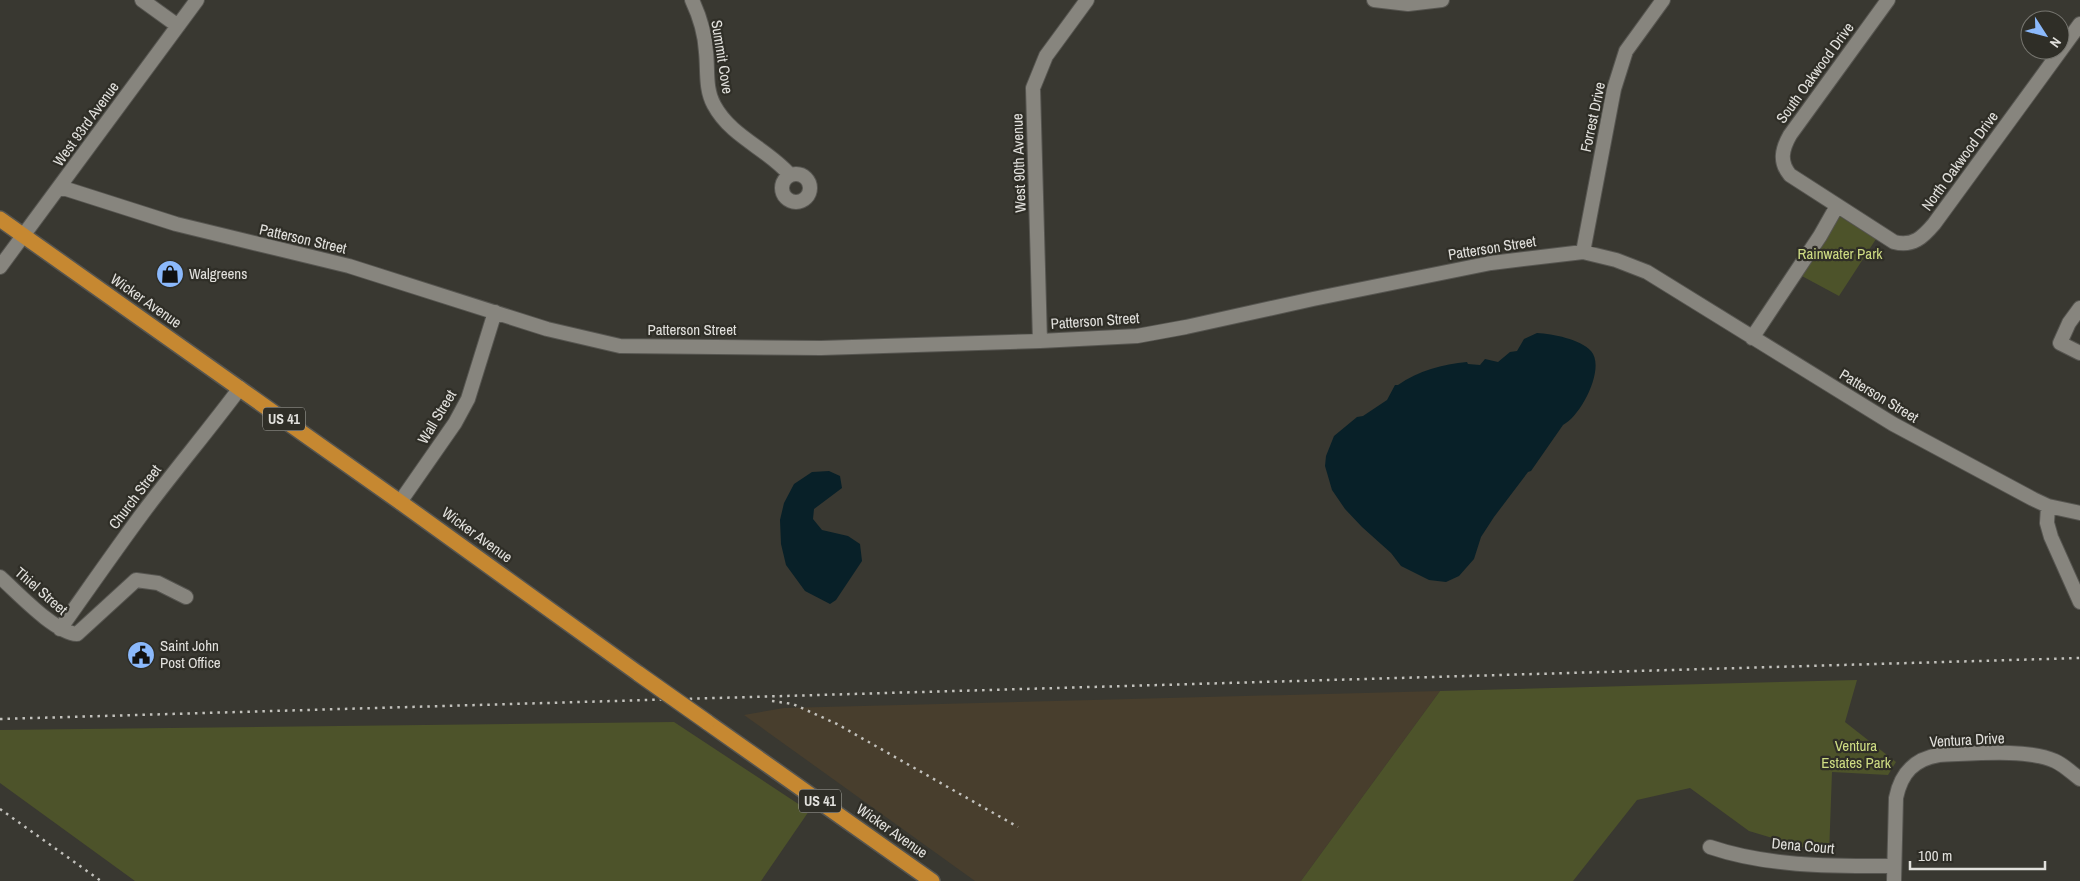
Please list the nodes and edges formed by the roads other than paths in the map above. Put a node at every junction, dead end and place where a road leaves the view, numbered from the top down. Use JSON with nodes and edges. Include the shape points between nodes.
{"nodes":[{"id":1,"x":142,"y":0,"type":"edge"},
{"id":2,"x":197,"y":0,"type":"edge"},
{"id":3,"x":692,"y":0,"type":"edge"},
{"id":4,"x":1087,"y":0,"type":"edge"},
{"id":5,"x":1374,"y":0,"type":"edge"},
{"id":6,"x":1442,"y":0,"type":"edge"},
{"id":7,"x":1663,"y":0,"type":"edge"},
{"id":8,"x":1888,"y":0,"type":"edge"},
{"id":9,"x":2080,"y":24,"type":"edge"},
{"id":10,"x":178,"y":26,"type":"junction"},
{"id":11,"x":1786,"y":170,"type":"joint"},
{"id":12,"x":790,"y":175,"type":"dead end"},
{"id":13,"x":60,"y":187,"type":"junction"},
{"id":14,"x":1837,"y":206,"type":"junction"},
{"id":15,"x":0,"y":219,"type":"edge"},
{"id":16,"x":24,"y":236,"type":"junction"},
{"id":17,"x":1583,"y":252,"type":"junction"},
{"id":18,"x":0,"y":267,"type":"edge"},
{"id":19,"x":2080,"y":308,"type":"edge"},
{"id":20,"x":495,"y":312,"type":"junction"},
{"id":21,"x":1752,"y":338,"type":"junction"},
{"id":22,"x":1040,"y":341,"type":"junction"},
{"id":23,"x":2080,"y":353,"type":"edge"},
{"id":24,"x":240,"y":388,"type":"junction"},
{"id":25,"x":400,"y":502,"type":"junction"},
{"id":26,"x":2048,"y":506,"type":"junction"},
{"id":27,"x":2080,"y":513,"type":"edge"},
{"id":28,"x":0,"y":577,"type":"edge"},
{"id":29,"x":186,"y":597,"type":"dead end"},
{"id":30,"x":2080,"y":602,"type":"edge"},
{"id":31,"x":60,"y":629,"type":"junction"},
{"id":32,"x":2080,"y":779,"type":"edge"},
{"id":33,"x":1710,"y":847,"type":"dead end"},
{"id":34,"x":1894,"y":866,"type":"junction"},
{"id":35,"x":932,"y":881,"type":"edge"},
{"id":36,"x":1894,"y":881,"type":"edge"}],
"edges":[{"from":1,"to":10,"type":"street"},
{"from":2,"to":10,"type":"street","name":"West 93rd Avenue"},
{"from":3,"to":12,"type":"street","name":"Summit Cove","via":[[704,30],[706,74],[714,104],[736,131],[781,164]]},
{"from":4,"to":22,"type":"street","name":"West 90th Avenue","via":[[1046,56],[1033,88]]},
{"from":5,"to":6,"type":"street","via":[[1408,4]]},
{"from":7,"to":17,"type":"street","name":"Forrest Drive","via":[[1626,51],[1614,89]]},
{"from":8,"to":11,"type":"street","name":"South Oakwood Drive","via":[[1790,135],[1783,151],[1782,161]]},
{"from":9,"to":14,"type":"street","name":"North Oakwood Drive","via":[[1923,237],[1902,244],[1894,242]]},
{"from":10,"to":13,"type":"street","name":"West 93rd Avenue"},
{"from":11,"to":14,"type":"street","name":"North Oakwood Drive"},
{"from":13,"to":16,"type":"street","name":"West 93rd Avenue"},
{"from":13,"to":20,"type":"street","name":"Patterson Street","via":[[176,224],[349,266]]},
{"from":14,"to":21,"type":"street"},
{"from":15,"to":16,"type":"highway","name":"Wicker Avenue","number":"US 41"},
{"from":16,"to":18,"type":"street","name":"West 93rd Avenue"},
{"from":16,"to":24,"type":"highway","name":"Wicker Avenue","number":"US 41"},
{"from":17,"to":21,"type":"street","name":"Patterson Street","via":[[1647,272]]},
{"from":17,"to":22,"type":"street","name":"Patterson Street","via":[[1491,262],[1136,336]]},
{"from":19,"to":23,"type":"street","via":[[2060,344]]},
{"from":20,"to":22,"type":"street","name":"Patterson Street","via":[[547,329],[620,346],[821,348]]},
{"from":20,"to":25,"type":"street","name":"Wall Street","via":[[468,399],[456,423]]},
{"from":21,"to":26,"type":"street","name":"Patterson Street","via":[[1911,435]]},
{"from":24,"to":25,"type":"highway","name":"Wicker Avenue","number":"US 41"},
{"from":24,"to":31,"type":"street","name":"Church Street","via":[[141,515]]},
{"from":25,"to":35,"type":"highway","name":"Wicker Avenue","number":"US 41","bridge":true},
{"from":26,"to":27,"type":"street","name":"Patterson Street"},
{"from":26,"to":30,"type":"street","via":[[2047,523],[2051,537]]},
{"from":28,"to":31,"type":"street","name":"Thiel Street"},
{"from":29,"to":31,"type":"street","name":"Thiel Street","via":[[158,583],[136,580],[77,634]]},
{"from":32,"to":34,"type":"street","name":"Ventura Drive","via":[[2041,756],[1948,754],[1926,757],[1913,764],[1898,784]]},
{"from":33,"to":34,"type":"street","name":"Dena Court","via":[[1804,866]]},
{"from":34,"to":36,"type":"street","name":"Ventura Drive"}]}
